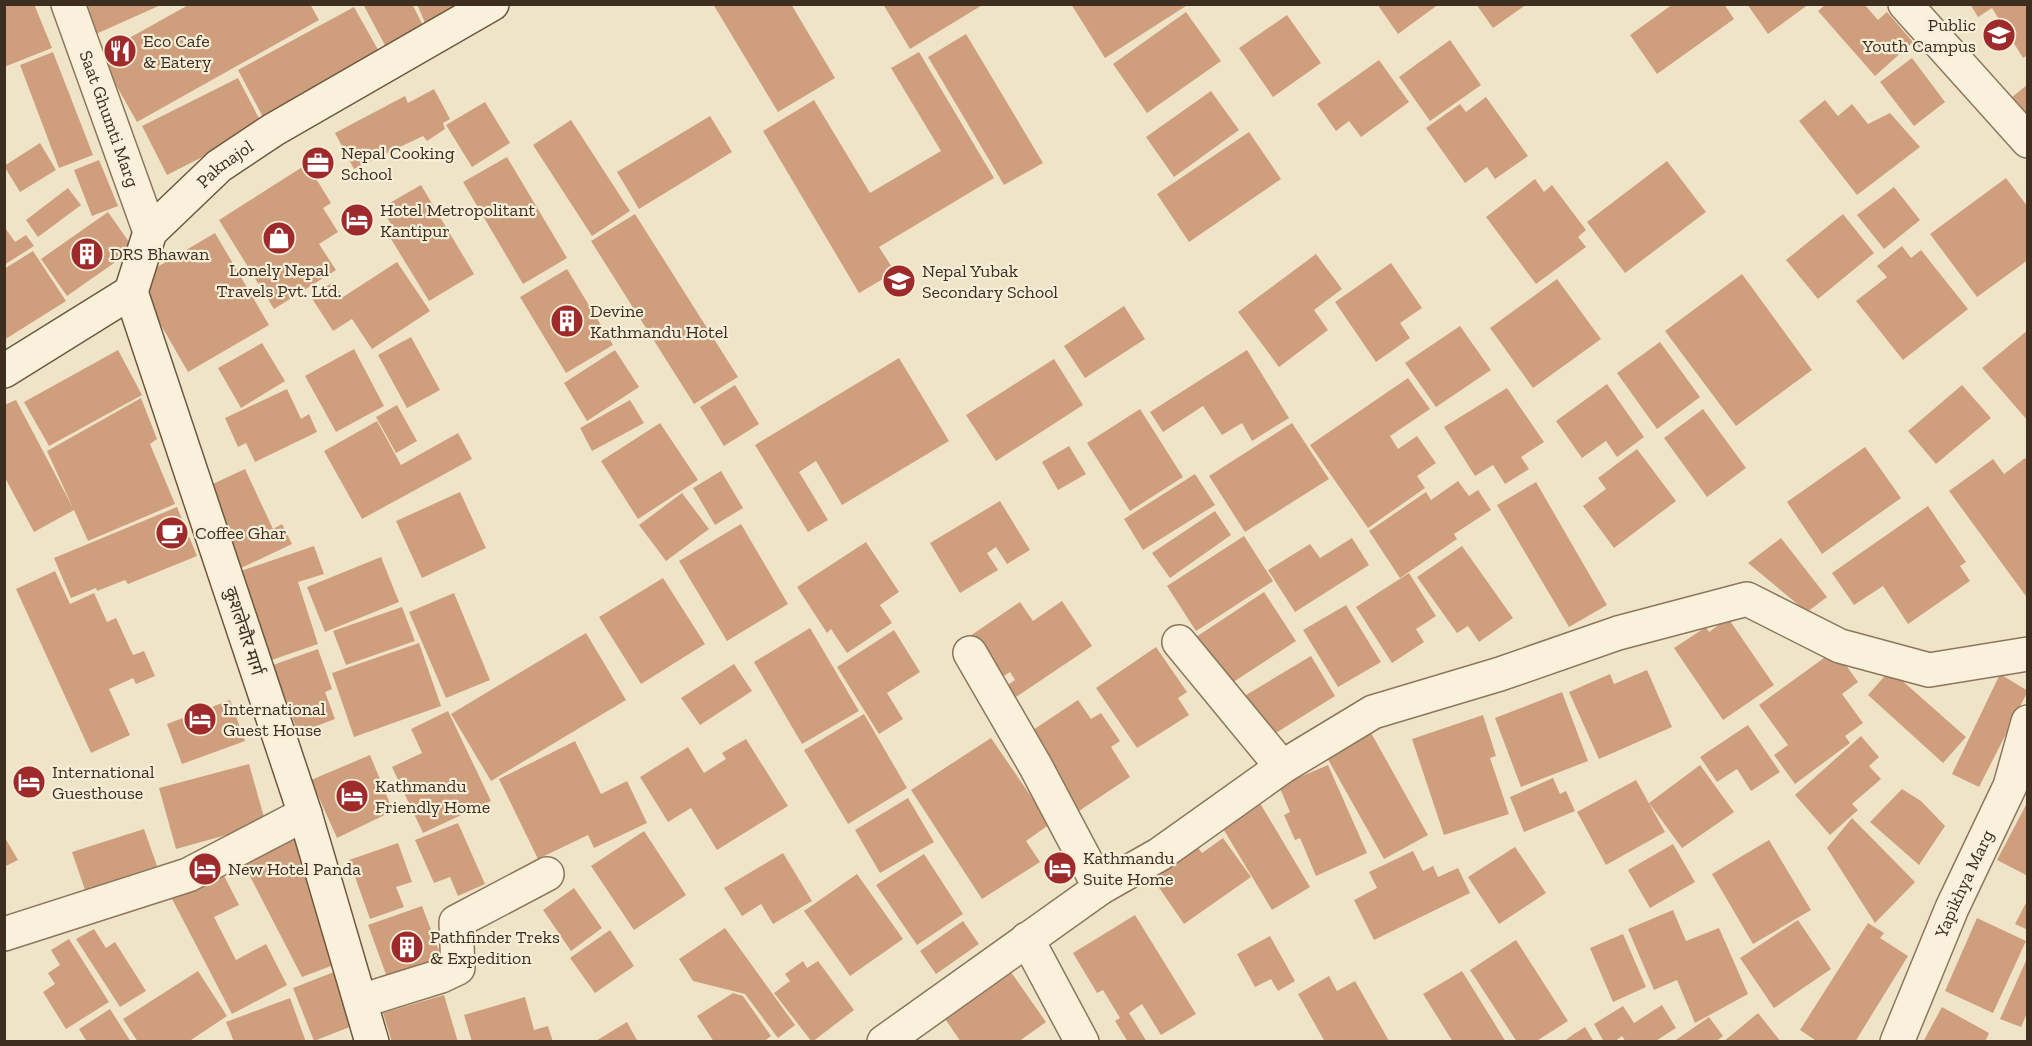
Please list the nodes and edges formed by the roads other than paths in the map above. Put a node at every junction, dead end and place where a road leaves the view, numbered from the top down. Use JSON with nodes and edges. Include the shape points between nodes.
{"nodes":[{"id":1,"x":68,"y":4,"type":"edge"},
{"id":2,"x":492,"y":4,"type":"edge"},
{"id":3,"x":1905,"y":4,"type":"edge"},
{"id":4,"x":2028,"y":141,"type":"edge"},
{"id":5,"x":150,"y":232,"type":"junction"},
{"id":6,"x":131,"y":292,"type":"junction"},
{"id":7,"x":4,"y":371,"type":"edge"},
{"id":8,"x":1179,"y":642,"type":"dead end"},
{"id":9,"x":970,"y":653,"type":"dead end"},
{"id":10,"x":2028,"y":654,"type":"edge"},
{"id":11,"x":2028,"y":722,"type":"edge"},
{"id":12,"x":1282,"y":767,"type":"junction"},
{"id":13,"x":305,"y":814,"type":"junction"},
{"id":14,"x":548,"y":874,"type":"dead end"},
{"id":15,"x":1100,"y":888,"type":"junction"},
{"id":16,"x":4,"y":934,"type":"edge"},
{"id":17,"x":1027,"y":939,"type":"junction"},
{"id":18,"x":362,"y":1001,"type":"junction"},
{"id":19,"x":372,"y":1041,"type":"edge"},
{"id":20,"x":884,"y":1041,"type":"edge"},
{"id":21,"x":1082,"y":1041,"type":"edge"},
{"id":22,"x":1897,"y":1041,"type":"edge"}],
"edges":[{"from":1,"to":5,"type":"street","name":"Saat Ghumti Marg"},
{"from":2,"to":5,"type":"street","name":"Paknajol","via":[[283,124],[219,166]]},
{"from":3,"to":4,"type":"street"},
{"from":5,"to":6,"type":"street","name":"Paknajol"},
{"from":6,"to":7,"type":"street"},
{"from":6,"to":13,"type":"street","name":"कुशलेचौर मार्ग"},
{"from":8,"to":12,"type":"street"},
{"from":9,"to":15,"type":"street"},
{"from":10,"to":12,"type":"street","via":[[1929,670],[1840,646],[1747,599],[1618,633],[1374,712]]},
{"from":11,"to":22,"type":"street","name":"Yapikhya Marg","via":[[2010,786],[1952,908]]},
{"from":12,"to":15,"type":"street","via":[[1160,854]]},
{"from":13,"to":16,"type":"street","via":[[188,875]]},
{"from":13,"to":18,"type":"street","name":"कुशलेचौर मार्ग"},
{"from":14,"to":18,"type":"street","via":[[456,922],[458,968]]},
{"from":15,"to":17,"type":"street"},
{"from":17,"to":20,"type":"street"},
{"from":17,"to":21,"type":"street"},
{"from":18,"to":19,"type":"street","name":"कुशलेचौर मार्ग"}]}
